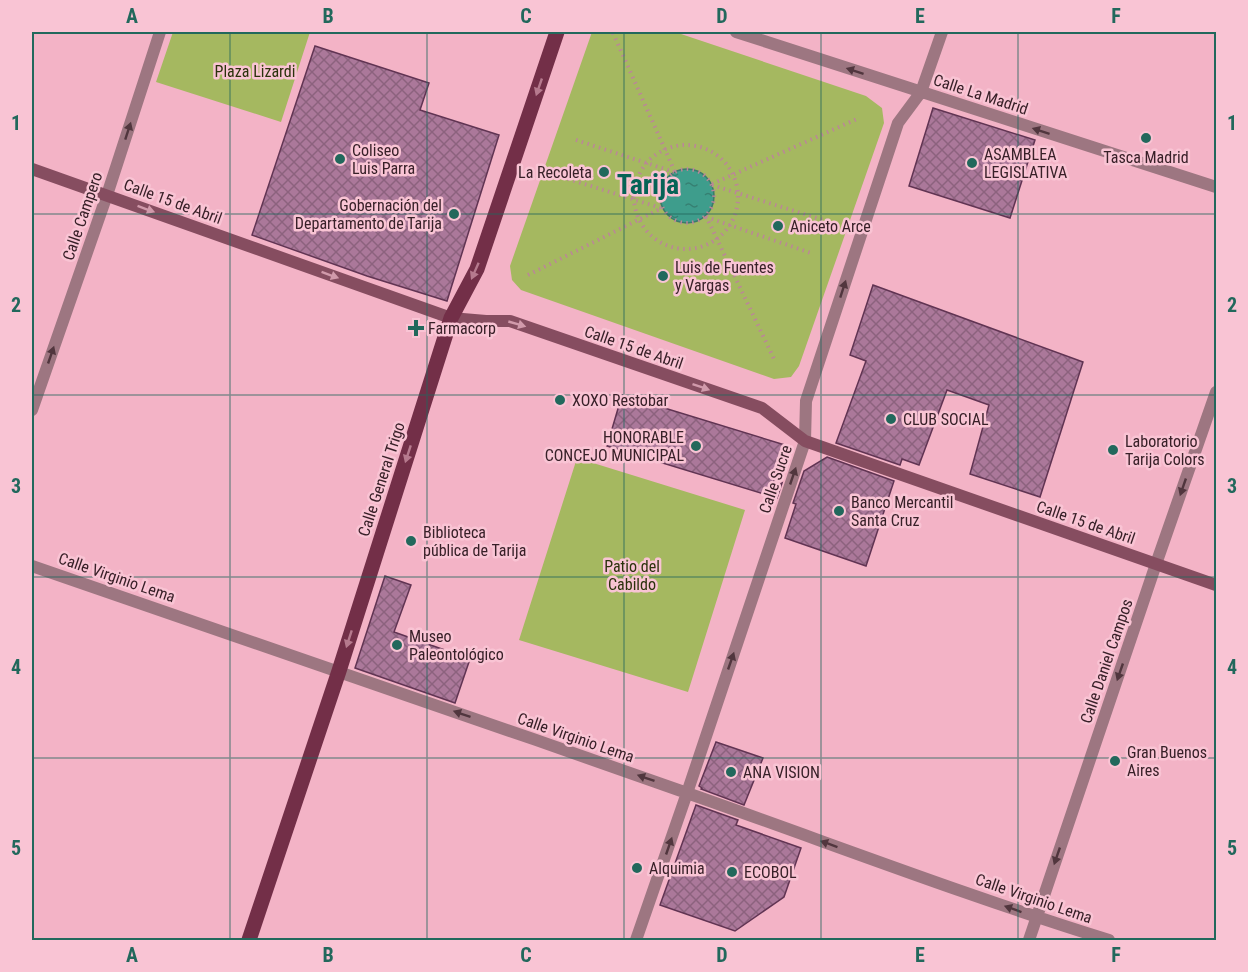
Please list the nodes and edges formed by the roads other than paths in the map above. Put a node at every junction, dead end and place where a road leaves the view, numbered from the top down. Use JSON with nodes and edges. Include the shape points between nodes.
{"nodes":[{"id":1,"x":160,"y":32,"type":"edge"},
{"id":2,"x":558,"y":32,"type":"edge"},
{"id":3,"x":736,"y":32,"type":"edge"},
{"id":4,"x":942,"y":32,"type":"edge"},
{"id":5,"x":921,"y":92,"type":"junction"},
{"id":6,"x":32,"y":169,"type":"edge"},
{"id":7,"x":1216,"y":188,"type":"edge"},
{"id":8,"x":107,"y":195,"type":"junction"},
{"id":9,"x":451,"y":318,"type":"junction"},
{"id":10,"x":1216,"y":393,"type":"edge"},
{"id":11,"x":32,"y":410,"type":"edge"},
{"id":12,"x":805,"y":441,"type":"junction"},
{"id":13,"x":1156,"y":564,"type":"junction"},
{"id":14,"x":32,"y":566,"type":"edge"},
{"id":15,"x":1216,"y":585,"type":"edge"},
{"id":16,"x":339,"y":671,"type":"junction"},
{"id":17,"x":687,"y":793,"type":"junction"},
{"id":18,"x":1036,"y":918,"type":"junction"},
{"id":19,"x":249,"y":940,"type":"edge"},
{"id":20,"x":636,"y":940,"type":"edge"},
{"id":21,"x":1029,"y":940,"type":"edge"},
{"id":22,"x":1109,"y":940,"type":"edge"}],
"edges":[{"from":8,"to":1,"type":"street","name":"Calle Campero","one_way":true},
{"from":2,"to":9,"type":"main road","name":"Calle General Trigo","one_way":true,"via":[[477,269]]},
{"from":5,"to":3,"type":"street","name":"Calle La Madrid","one_way":true},
{"from":4,"to":5,"type":"street","name":"Calle Sucre"},
{"from":7,"to":5,"type":"street","name":"Calle La Madrid","one_way":true},
{"from":12,"to":5,"type":"street","name":"Calle Sucre","one_way":true,"via":[[806,401],[898,123]]},
{"from":6,"to":8,"type":"street","name":"Calle 15 de Abril"},
{"from":8,"to":9,"type":"street","name":"Calle 15 de Abril","one_way":true},
{"from":11,"to":8,"type":"street","name":"Calle Campero","one_way":true},
{"from":9,"to":12,"type":"street","name":"Calle 15 de Abril","one_way":true,"via":[[510,321],[751,404]]},
{"from":9,"to":16,"type":"main road","name":"Calle General Trigo","one_way":true},
{"from":10,"to":13,"type":"street","name":"Calle Daniel Campos","one_way":true},
{"from":12,"to":13,"type":"street","name":"Calle 15 de Abril"},
{"from":17,"to":12,"type":"street","name":"Calle Sucre","one_way":true},
{"from":13,"to":15,"type":"street","name":"Calle 15 de Abril"},
{"from":13,"to":18,"type":"street","name":"Calle Daniel Campos","one_way":true},
{"from":14,"to":16,"type":"street","name":"Calle Virginio Lema"},
{"from":17,"to":16,"type":"street","name":"Calle Virginio Lema","one_way":true},
{"from":16,"to":19,"type":"main road","name":"Calle General Trigo"},
{"from":18,"to":17,"type":"street","name":"Calle Virginio Lema","one_way":true},
{"from":20,"to":17,"type":"street","name":"Calle Sucre","one_way":true},
{"from":18,"to":21,"type":"street","name":"Calle Daniel Campos"},
{"from":18,"to":22,"type":"street","name":"Calle Virginio Lema"}]}
